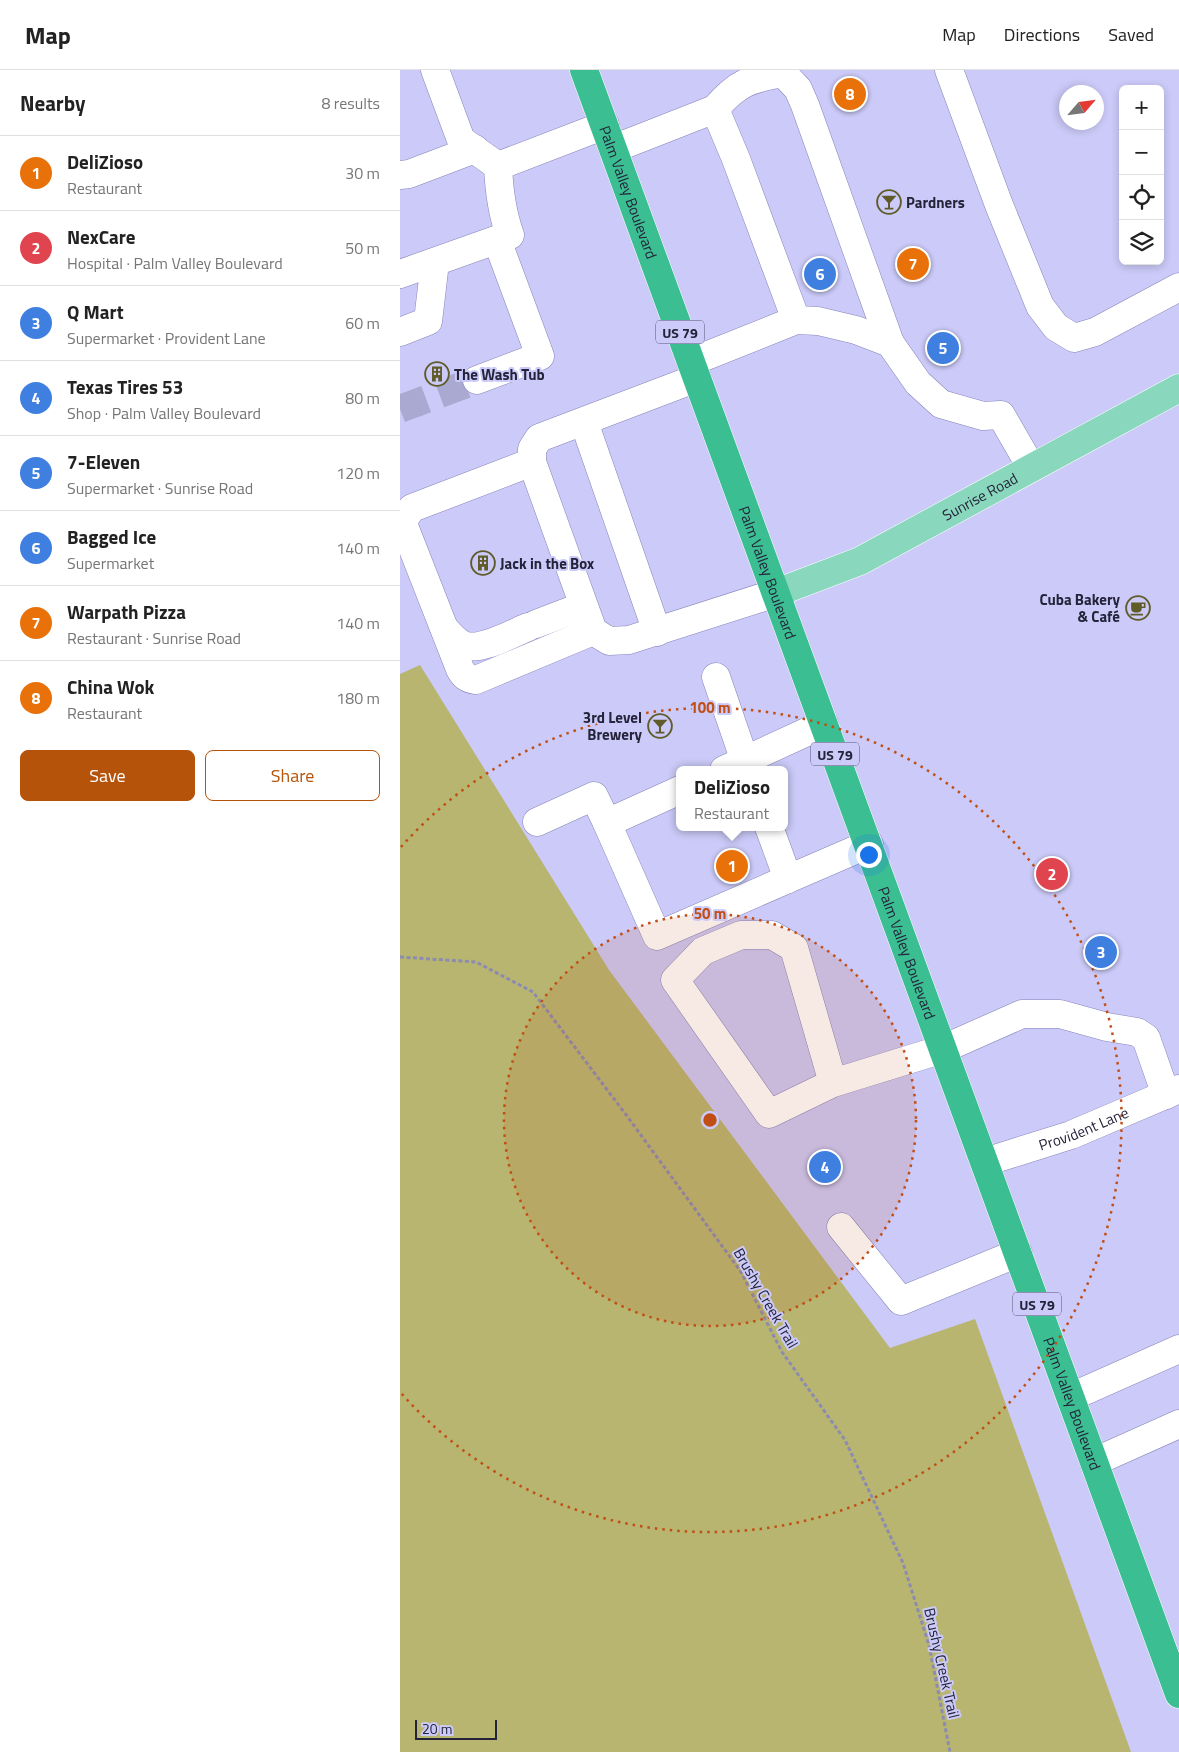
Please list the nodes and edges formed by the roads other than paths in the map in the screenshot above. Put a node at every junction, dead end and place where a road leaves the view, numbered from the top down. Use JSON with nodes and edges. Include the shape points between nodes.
{"nodes":[{"id":1,"x":435,"y":70,"type":"edge"},
{"id":2,"x":584,"y":70,"type":"edge"},
{"id":3,"x":949,"y":70,"type":"edge"},
{"id":4,"x":715,"y":109,"type":"junction"},
{"id":5,"x":609,"y":137,"type":"junction"},
{"id":6,"x":474,"y":149,"type":"junction"},
{"id":7,"x":498,"y":166,"type":"junction"},
{"id":8,"x":400,"y":175,"type":"edge"},
{"id":9,"x":496,"y":240,"type":"junction"},
{"id":10,"x":435,"y":262,"type":"junction"},
{"id":11,"x":400,"y":274,"type":"edge"},
{"id":12,"x":1179,"y":287,"type":"edge"},
{"id":13,"x":796,"y":320,"type":"junction"},
{"id":14,"x":400,"y":332,"type":"edge"},
{"id":15,"x":890,"y":344,"type":"junction"},
{"id":16,"x":694,"y":370,"type":"junction"},
{"id":17,"x":477,"y":380,"type":"tunnel mouth"},
{"id":18,"x":1179,"y":388,"type":"edge"},
{"id":19,"x":584,"y":422,"type":"junction"},
{"id":20,"x":532,"y":462,"type":"junction"},
{"id":21,"x":1031,"y":468,"type":"junction"},
{"id":22,"x":776,"y":593,"type":"junction"},
{"id":23,"x":583,"y":606,"type":"junction"},
{"id":24,"x":445,"y":629,"type":"junction"},
{"id":25,"x":593,"y":631,"type":"junction"},
{"id":26,"x":658,"y":632,"type":"junction"},
{"id":27,"x":716,"y":678,"type":"dead end"},
{"id":28,"x":824,"y":724,"type":"junction"},
{"id":29,"x":739,"y":766,"type":"edge"},
{"id":30,"x":741,"y":766,"type":"edge"},
{"id":31,"x":676,"y":792,"type":"edge"},
{"id":32,"x":537,"y":822,"type":"dead end"},
{"id":33,"x":607,"y":823,"type":"junction"},
{"id":34,"x":770,"y":831,"type":"edge"},
{"id":35,"x":869,"y":844,"type":"junction"},
{"id":36,"x":788,"y":879,"type":"junction"},
{"id":37,"x":943,"y":1049,"type":"junction"},
{"id":38,"x":834,"y":1083,"type":"junction"},
{"id":39,"x":1173,"y":1092,"type":"edge"},
{"id":40,"x":985,"y":1162,"type":"junction"},
{"id":41,"x":841,"y":1226,"type":"dead end"},
{"id":42,"x":1018,"y":1253,"type":"junction"},
{"id":43,"x":1179,"y":1349,"type":"edge"},
{"id":44,"x":1071,"y":1397,"type":"junction"},
{"id":45,"x":1179,"y":1424,"type":"edge"},
{"id":46,"x":1094,"y":1462,"type":"junction"},
{"id":47,"x":1179,"y":1694,"type":"edge"}],
"edges":[{"from":1,"to":6,"type":"street","via":[[461,140]]},
{"from":2,"to":5,"type":"highway","name":"Palm Valley Boulevard","number":"US 79"},
{"from":3,"to":12,"type":"street","via":[[1040,306],[1056,327],[1074,338],[1095,332]]},
{"from":4,"to":5,"type":"street"},
{"from":4,"to":13,"type":"street"},
{"from":4,"to":15,"type":"street","via":[[741,84],[761,77],[783,73],[798,89]]},
{"from":5,"to":7,"type":"street"},
{"from":5,"to":16,"type":"highway","name":"Palm Valley Boulevard","number":"US 79"},
{"from":6,"to":7,"type":"street"},
{"from":6,"to":8,"type":"street"},
{"from":7,"to":9,"type":"street","via":[[504,218],[510,235]]},
{"from":9,"to":10,"type":"street"},
{"from":9,"to":17,"type":"street","via":[[540,356]]},
{"from":10,"to":11,"type":"street"},
{"from":10,"to":14,"type":"street","via":[[428,321]]},
{"from":13,"to":15,"type":"street","via":[[818,321],[856,330]]},
{"from":13,"to":16,"type":"street"},
{"from":15,"to":21,"type":"street","via":[[918,383],[941,404],[983,416],[1002,415]]},
{"from":16,"to":19,"type":"street"},
{"from":16,"to":22,"type":"highway","name":"Palm Valley Boulevard","number":"US 79"},
{"from":18,"to":21,"type":"main road","name":"Sunrise Road"},
{"from":19,"to":20,"type":"street","via":[[539,438],[532,449]]},
{"from":19,"to":26,"type":"street"},
{"from":20,"to":23,"type":"street"},
{"from":20,"to":24,"type":"street","via":[[412,508],[406,515],[404,526]]},
{"from":21,"to":22,"type":"main road","name":"Sunrise Road","via":[[860,561]]},
{"from":22,"to":26,"type":"street"},
{"from":22,"to":28,"type":"highway","name":"Palm Valley Boulevard","number":"US 79"},
{"from":23,"to":24,"type":"street","via":[[482,646],[463,645]]},
{"from":23,"to":25,"type":"street"},
{"from":24,"to":25,"type":"street","via":[[464,675],[476,680]]},
{"from":25,"to":26,"type":"street","via":[[609,641],[629,640]]},
{"from":27,"to":29,"type":"street"},
{"from":28,"to":30,"type":"street"},
{"from":28,"to":35,"type":"highway","name":"Palm Valley Boulevard","number":"US 79"},
{"from":31,"to":33,"type":"street"},
{"from":32,"to":33,"type":"street","via":[[594,796]]},
{"from":33,"to":36,"type":"street","via":[[658,936]]},
{"from":34,"to":36,"type":"street"},
{"from":35,"to":36,"type":"street"},
{"from":35,"to":37,"type":"highway","name":"Palm Valley Boulevard","number":"US 79"},
{"from":37,"to":38,"type":"street"},
{"from":37,"to":39,"type":"street","via":[[1022,1014],[1060,1014],[1138,1032],[1146,1038]]},
{"from":37,"to":40,"type":"highway","name":"Palm Valley Boulevard","number":"US 79"},
{"from":38,"to":38,"type":"street","via":[[794,948],[772,935],[741,934],[703,951],[675,980],[769,1114]]},
{"from":39,"to":40,"type":"street","name":"Provident Lane","via":[[1071,1135]]},
{"from":40,"to":42,"type":"highway","name":"Palm Valley Boulevard","number":"US 79"},
{"from":41,"to":42,"type":"street","via":[[901,1301]]},
{"from":42,"to":44,"type":"highway","name":"Palm Valley Boulevard","number":"US 79"},
{"from":43,"to":44,"type":"street"},
{"from":44,"to":46,"type":"highway","name":"Palm Valley Boulevard","number":"US 79"},
{"from":45,"to":46,"type":"street"},
{"from":46,"to":47,"type":"highway","name":"Palm Valley Boulevard","number":"US 79"}]}
